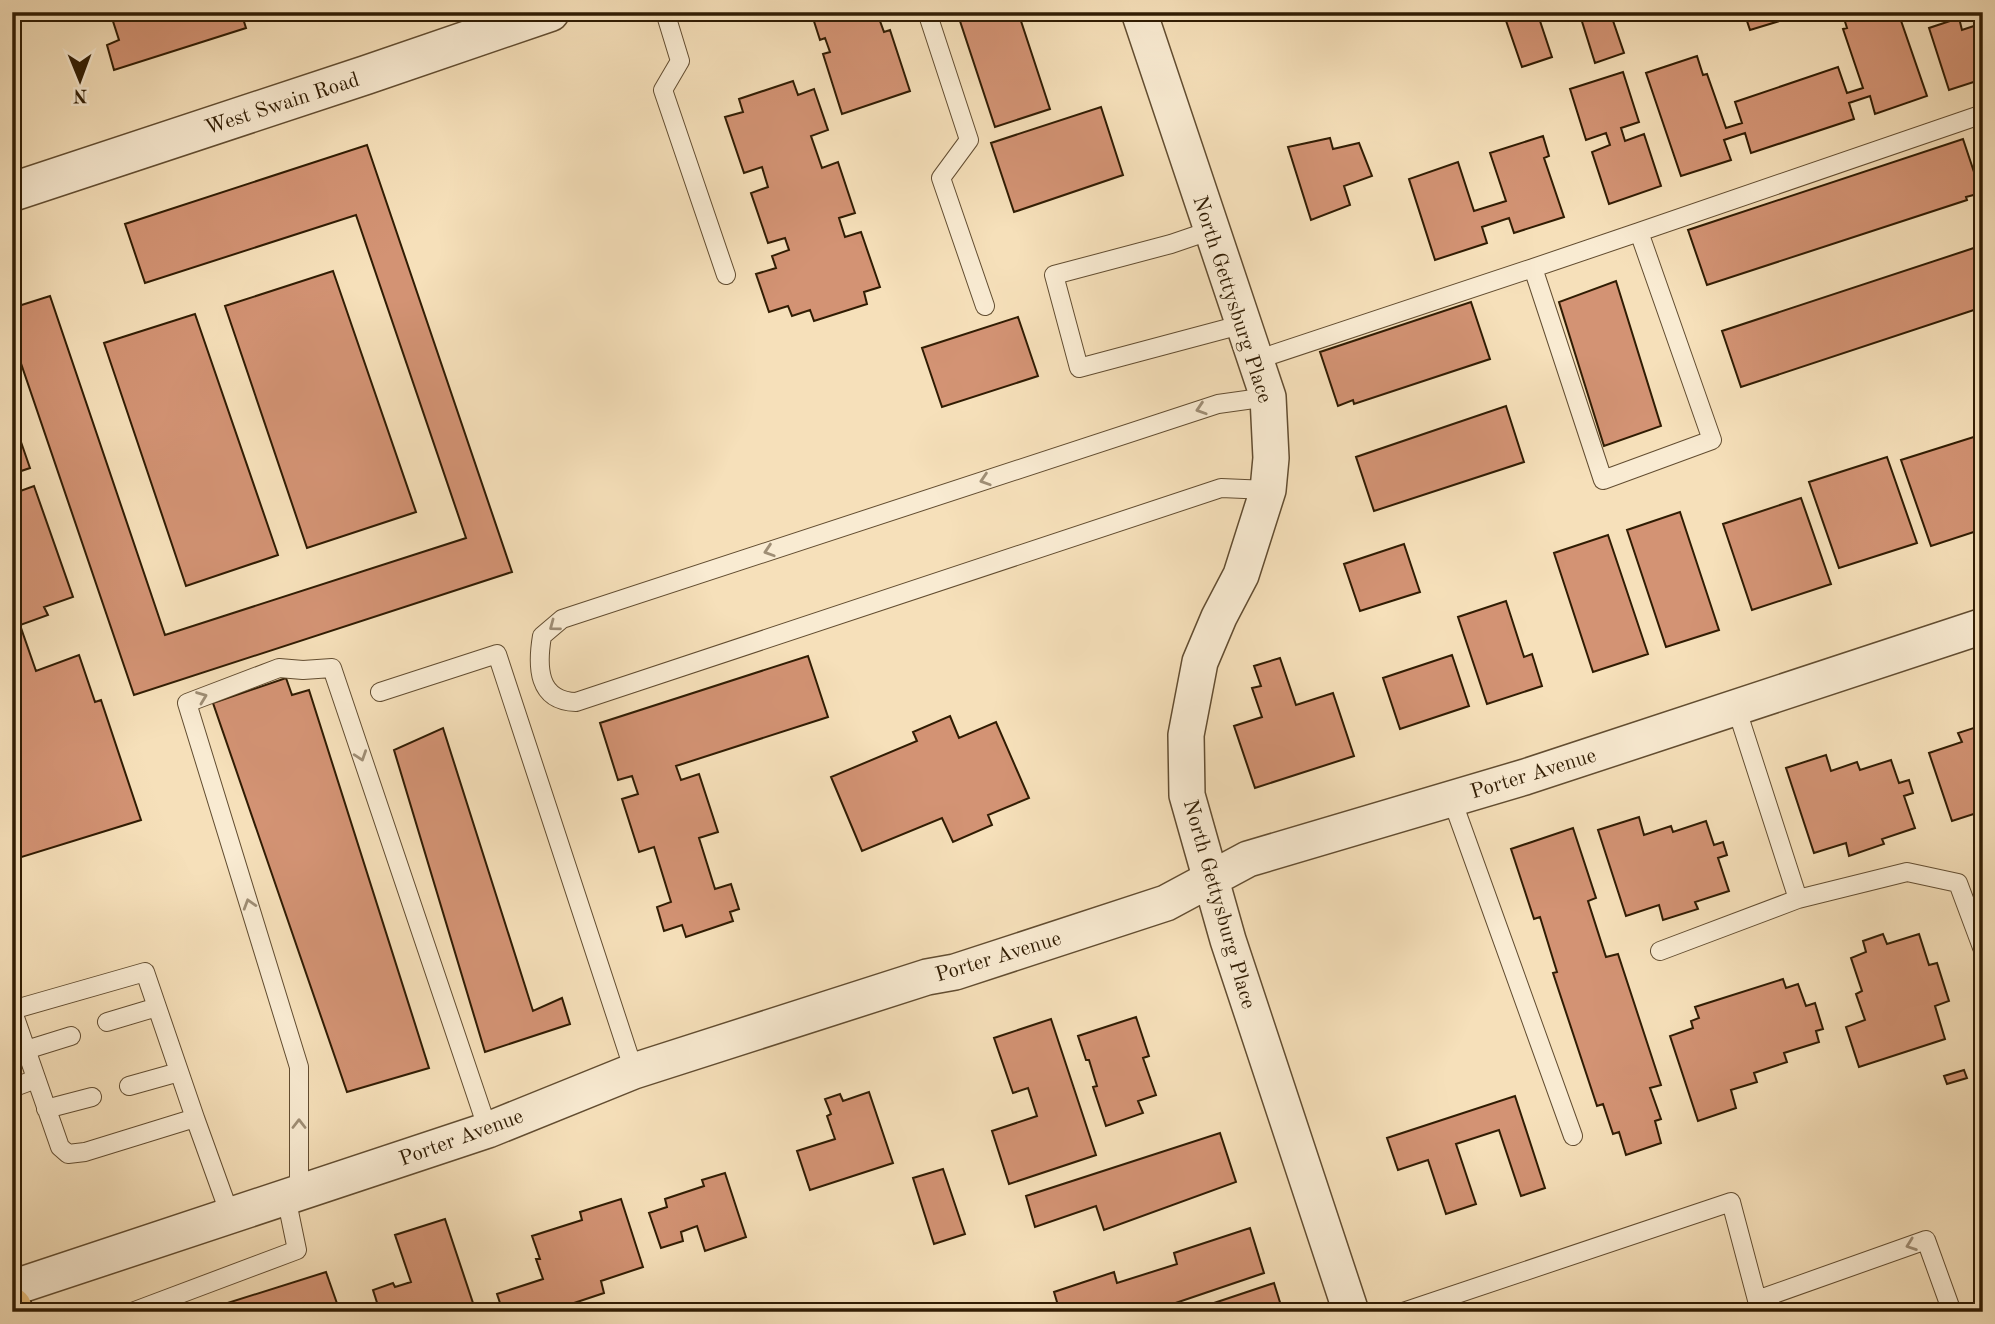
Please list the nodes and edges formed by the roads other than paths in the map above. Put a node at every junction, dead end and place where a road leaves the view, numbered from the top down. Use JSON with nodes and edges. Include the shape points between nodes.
{"nodes":[{"id":1,"x":550,"y":12,"type":"edge"},
{"id":2,"x":665,"y":12,"type":"edge"},
{"id":3,"x":927,"y":12,"type":"edge"},
{"id":4,"x":1139,"y":12,"type":"edge"},
{"id":5,"x":1983,"y":114,"type":"edge"},
{"id":6,"x":12,"y":192,"type":"edge"},
{"id":7,"x":1212,"y":230,"type":"junction"},
{"id":8,"x":1639,"y":232,"type":"junction"},
{"id":9,"x":1533,"y":268,"type":"junction"},
{"id":10,"x":726,"y":275,"type":"dead end"},
{"id":11,"x":985,"y":306,"type":"dead end"},
{"id":12,"x":1244,"y":324,"type":"junction"},
{"id":13,"x":1256,"y":360,"type":"junction"},
{"id":14,"x":1268,"y":397,"type":"junction"},
{"id":15,"x":1268,"y":490,"type":"junction"},
{"id":16,"x":1983,"y":626,"type":"edge"},
{"id":17,"x":380,"y":692,"type":"dead end"},
{"id":18,"x":1736,"y":707,"type":"junction"},
{"id":19,"x":1451,"y":797,"type":"junction"},
{"id":20,"x":1210,"y":880,"type":"junction"},
{"id":21,"x":1798,"y":899,"type":"junction"},
{"id":22,"x":1983,"y":950,"type":"edge"},
{"id":23,"x":1660,"y":951,"type":"dead end"},
{"id":24,"x":157,"y":1007,"type":"junction"},
{"id":25,"x":12,"y":1009,"type":"edge"},
{"id":26,"x":107,"y":1022,"type":"dead end"},
{"id":27,"x":71,"y":1036,"type":"dead end"},
{"id":28,"x":26,"y":1050,"type":"junction"},
{"id":29,"x":634,"y":1071,"type":"junction"},
{"id":30,"x":179,"y":1072,"type":"junction"},
{"id":31,"x":36,"y":1079,"type":"junction"},
{"id":32,"x":130,"y":1086,"type":"dead end"},
{"id":33,"x":12,"y":1088,"type":"edge"},
{"id":34,"x":92,"y":1097,"type":"dead end"},
{"id":35,"x":46,"y":1109,"type":"junction"},
{"id":36,"x":195,"y":1118,"type":"junction"},
{"id":37,"x":488,"y":1130,"type":"junction"},
{"id":38,"x":1573,"y":1136,"type":"dead end"},
{"id":39,"x":293,"y":1195,"type":"junction"},
{"id":40,"x":230,"y":1215,"type":"junction"},
{"id":41,"x":12,"y":1287,"type":"edge"},
{"id":42,"x":1760,"y":1306,"type":"edge"},
{"id":43,"x":132,"y":1312,"type":"edge"},
{"id":44,"x":1351,"y":1312,"type":"edge"},
{"id":45,"x":1403,"y":1312,"type":"edge"},
{"id":46,"x":1952,"y":1312,"type":"edge"}],
"edges":[{"from":1,"to":6,"type":"street","name":"West Swain Road"},
{"from":2,"to":10,"type":"lane","via":[[680,61],[663,90]]},
{"from":3,"to":11,"type":"lane","via":[[969,140],[941,178]]},
{"from":4,"to":7,"type":"street","name":"North Gettysburg Place"},
{"from":5,"to":8,"type":"lane"},
{"from":7,"to":12,"type":"street","name":"North Gettysburg Place"},
{"from":7,"to":12,"type":"lane","via":[[1054,275],[1079,368]]},
{"from":8,"to":9,"type":"lane"},
{"from":8,"to":9,"type":"lane","via":[[1712,440],[1603,480]]},
{"from":9,"to":13,"type":"lane"},
{"from":12,"to":13,"type":"street","name":"North Gettysburg Place"},
{"from":13,"to":14,"type":"street","name":"North Gettysburg Place"},
{"from":14,"to":15,"type":"street","name":"North Gettysburg Place"},
{"from":14,"to":15,"type":"lane","one_way":true,"via":[[1218,404],[562,619],[541,636],[538,660],[544,685],[553,697],[576,702],[1221,488]]},
{"from":15,"to":20,"type":"street","name":"North Gettysburg Place","via":[[1241,575],[1200,663],[1186,735],[1187,794]]},
{"from":16,"to":18,"type":"street","name":"Porter Avenue"},
{"from":17,"to":29,"type":"lane","via":[[497,654]]},
{"from":18,"to":19,"type":"street","name":"Porter Avenue"},
{"from":18,"to":21,"type":"lane"},
{"from":19,"to":20,"type":"street","name":"Porter Avenue","via":[[1248,859]]},
{"from":19,"to":38,"type":"lane"},
{"from":20,"to":29,"type":"street","name":"Porter Avenue","via":[[1153,907]]},
{"from":20,"to":44,"type":"street","name":"North Gettysburg Place"},
{"from":21,"to":22,"type":"lane","via":[[1908,872],[1958,883]]},
{"from":21,"to":23,"type":"lane"},
{"from":24,"to":25,"type":"lane","via":[[145,972]]},
{"from":24,"to":26,"type":"lane"},
{"from":24,"to":30,"type":"lane"},
{"from":25,"to":28,"type":"lane"},
{"from":27,"to":28,"type":"lane"},
{"from":28,"to":31,"type":"lane"},
{"from":29,"to":37,"type":"street","name":"Porter Avenue"},
{"from":30,"to":32,"type":"lane"},
{"from":30,"to":36,"type":"lane"},
{"from":31,"to":33,"type":"lane"},
{"from":31,"to":35,"type":"lane"},
{"from":34,"to":35,"type":"lane"},
{"from":35,"to":36,"type":"lane","via":[[60,1147],[68,1154]]},
{"from":36,"to":40,"type":"lane"},
{"from":37,"to":39,"type":"street","name":"Porter Avenue"},
{"from":39,"to":37,"type":"lane","one_way":true,"via":[[299,1067],[187,703],[279,667],[332,668]]},
{"from":39,"to":40,"type":"street","name":"Porter Avenue"},
{"from":39,"to":43,"type":"lane","via":[[297,1250]]},
{"from":40,"to":41,"type":"street","name":"Porter Avenue"},
{"from":42,"to":45,"type":"lane","via":[[1731,1202]]},
{"from":46,"to":42,"type":"lane","one_way":true,"via":[[1926,1240]]}]}
